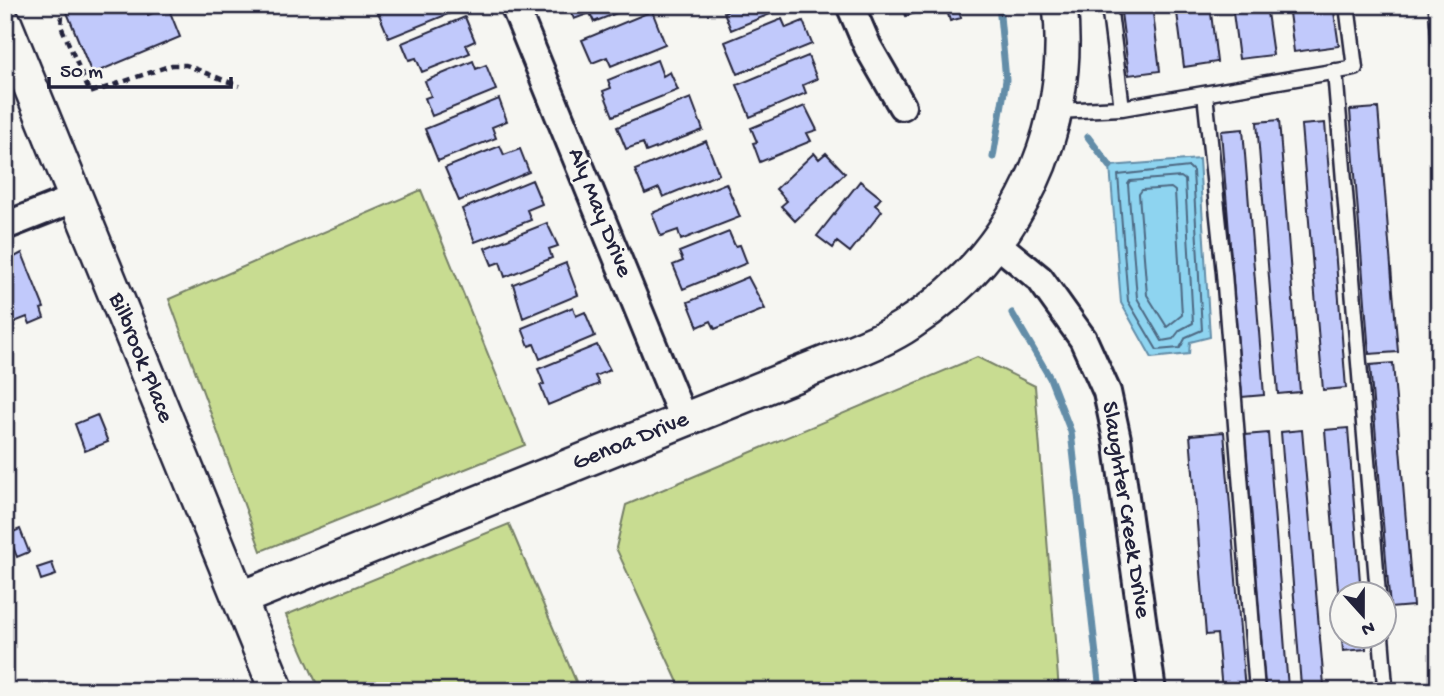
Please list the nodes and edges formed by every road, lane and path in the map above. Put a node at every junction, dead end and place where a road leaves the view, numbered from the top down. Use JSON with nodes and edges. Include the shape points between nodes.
{"nodes":[{"id":1,"x":514,"y":5,"type":"edge"},
{"id":2,"x":849,"y":5,"type":"edge"},
{"id":3,"x":1060,"y":5,"type":"edge"},
{"id":4,"x":1109,"y":5,"type":"edge"},
{"id":5,"x":1347,"y":5,"type":"edge"},
{"id":6,"x":62,"y":16,"type":"dead end"},
{"id":7,"x":5,"y":24,"type":"edge"},
{"id":8,"x":1335,"y":71,"type":"junction"},
{"id":9,"x":239,"y":86,"type":"dead end"},
{"id":10,"x":1205,"y":94,"type":"junction"},
{"id":11,"x":902,"y":106,"type":"dead end"},
{"id":12,"x":1122,"y":108,"type":"junction"},
{"id":13,"x":1056,"y":111,"type":"junction"},
{"id":14,"x":76,"y":198,"type":"junction"},
{"id":15,"x":5,"y":226,"type":"edge"},
{"id":16,"x":996,"y":243,"type":"junction"},
{"id":17,"x":684,"y":421,"type":"junction"},
{"id":18,"x":1377,"y":580,"type":"edge"},
{"id":19,"x":239,"y":599,"type":"junction"},
{"id":20,"x":1382,"y":650,"type":"edge"},
{"id":21,"x":276,"y":691,"type":"edge"},
{"id":22,"x":1152,"y":691,"type":"edge"},
{"id":23,"x":1257,"y":691,"type":"edge"},
{"id":24,"x":1374,"y":691,"type":"edge"}],
"edges":[{"from":1,"to":17,"type":"street","name":"Aly May Drive"},
{"from":2,"to":11,"type":"street"},
{"from":3,"to":13,"type":"street","via":[[1063,50]]},
{"from":4,"to":12,"type":"lane"},
{"from":5,"to":8,"type":"lane","via":[[1355,68]]},
{"from":6,"to":9,"type":"path","via":[[61,26],[90,93],[172,65],[186,65]]},
{"from":7,"to":14,"type":"street","name":"Bilbrook Place"},
{"from":8,"to":10,"type":"lane"},
{"from":8,"to":18,"type":"lane"},
{"from":10,"to":12,"type":"lane"},
{"from":10,"to":23,"type":"lane"},
{"from":12,"to":13,"type":"lane"},
{"from":13,"to":16,"type":"street","via":[[1035,175]]},
{"from":14,"to":15,"type":"street"},
{"from":14,"to":19,"type":"street","name":"Bilbrook Place"},
{"from":16,"to":17,"type":"street","name":"Genoa Drive","via":[[968,275],[910,324]]},
{"from":16,"to":22,"type":"street","name":"Slaughter Creek Drive","via":[[1040,279],[1083,339],[1107,392]]},
{"from":17,"to":19,"type":"street","name":"Genoa Drive"},
{"from":19,"to":21,"type":"street","name":"Bilbrook Place"},
{"from":20,"to":24,"type":"lane","via":[[1385,686]]}]}
